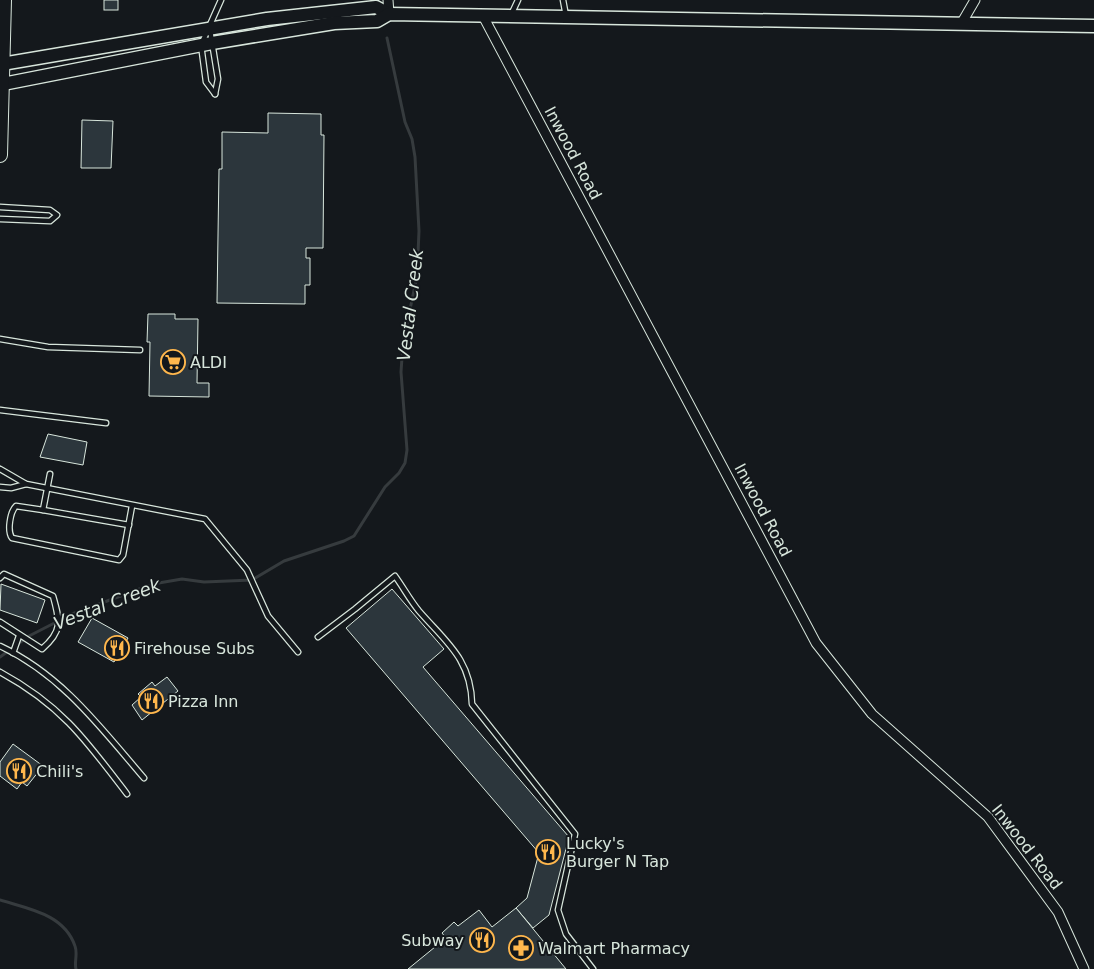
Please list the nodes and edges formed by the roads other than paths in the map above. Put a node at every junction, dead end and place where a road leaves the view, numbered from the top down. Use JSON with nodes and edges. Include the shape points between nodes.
{"nodes":[{"id":1,"x":4,"y":0,"type":"edge"},
{"id":2,"x":221,"y":0,"type":"edge"},
{"id":3,"x":388,"y":0,"type":"edge"},
{"id":4,"x":518,"y":0,"type":"edge"},
{"id":5,"x":563,"y":0,"type":"edge"},
{"id":6,"x":975,"y":0,"type":"edge"},
{"id":7,"x":389,"y":14,"type":"junction"},
{"id":8,"x":483,"y":16,"type":"junction"},
{"id":9,"x":511,"y":16,"type":"junction"},
{"id":10,"x":566,"y":17,"type":"junction"},
{"id":11,"x":961,"y":24,"type":"junction"},
{"id":12,"x":1094,"y":26,"type":"edge"},
{"id":13,"x":210,"y":28,"type":"junction"},
{"id":14,"x":207,"y":44,"type":"junction"},
{"id":15,"x":1,"y":64,"type":"edge"},
{"id":16,"x":1,"y":85,"type":"edge"},
{"id":17,"x":0,"y":155,"type":"edge"},
{"id":18,"x":0,"y":207,"type":"edge"},
{"id":19,"x":0,"y":220,"type":"edge"},
{"id":20,"x":0,"y":339,"type":"edge"},
{"id":21,"x":140,"y":350,"type":"dead end"},
{"id":22,"x":0,"y":410,"type":"edge"},
{"id":23,"x":106,"y":423,"type":"dead end"},
{"id":24,"x":0,"y":469,"type":"edge"},
{"id":25,"x":50,"y":474,"type":"dead end"},
{"id":26,"x":26,"y":484,"type":"junction"},
{"id":27,"x":0,"y":487,"type":"edge"},
{"id":28,"x":47,"y":488,"type":"junction"},
{"id":29,"x":132,"y":506,"type":"junction"},
{"id":30,"x":43,"y":510,"type":"junction"},
{"id":31,"x":129,"y":525,"type":"junction"},
{"id":32,"x":0,"y":578,"type":"edge"},
{"id":33,"x":0,"y":622,"type":"edge"},
{"id":34,"x":19,"y":636,"type":"junction"},
{"id":35,"x":318,"y":636,"type":"dead end"},
{"id":36,"x":0,"y":646,"type":"edge"},
{"id":37,"x":298,"y":652,"type":"dead end"},
{"id":38,"x":13,"y":653,"type":"junction"},
{"id":39,"x":0,"y":672,"type":"edge"},
{"id":40,"x":144,"y":778,"type":"dead end"},
{"id":41,"x":127,"y":794,"type":"dead end"},
{"id":42,"x":593,"y":969,"type":"edge"},
{"id":43,"x":1084,"y":969,"type":"edge"}],
"edges":[{"from":1,"to":15,"type":"main road"},
{"from":2,"to":13,"type":"lane"},
{"from":3,"to":7,"type":"street"},
{"from":4,"to":9,"type":"lane"},
{"from":5,"to":10,"type":"lane"},
{"from":6,"to":11,"type":"street"},
{"from":7,"to":8,"type":"main road"},
{"from":7,"to":13,"type":"main road","via":[[376,7]]},
{"from":7,"to":14,"type":"main road","via":[[377,21],[334,23]]},
{"from":8,"to":9,"type":"main road"},
{"from":8,"to":43,"type":"street","name":"Inwood Road","via":[[816,642],[872,714],[988,817],[1058,912]]},
{"from":9,"to":10,"type":"main road"},
{"from":10,"to":11,"type":"main road"},
{"from":11,"to":12,"type":"main road"},
{"from":13,"to":14,"type":"lane"},
{"from":13,"to":14,"type":"lane"},
{"from":13,"to":15,"type":"main road"},
{"from":14,"to":14,"type":"lane","via":[[206,82],[215,94],[218,79]]},
{"from":14,"to":16,"type":"main road"},
{"from":15,"to":16,"type":"main road"},
{"from":16,"to":17,"type":"main road"},
{"from":18,"to":19,"type":"lane","via":[[50,210],[57,215],[50,221]]},
{"from":20,"to":21,"type":"lane","via":[[56,347]]},
{"from":22,"to":23,"type":"lane"},
{"from":24,"to":26,"type":"lane"},
{"from":25,"to":28,"type":"lane"},
{"from":26,"to":27,"type":"lane"},
{"from":26,"to":28,"type":"lane"},
{"from":28,"to":29,"type":"lane"},
{"from":28,"to":30,"type":"lane"},
{"from":29,"to":31,"type":"lane"},
{"from":29,"to":37,"type":"lane","via":[[205,518],[247,570],[268,616]]},
{"from":30,"to":31,"type":"lane"},
{"from":30,"to":31,"type":"lane","via":[[14,508],[10,536],[16,540],[119,560]]},
{"from":32,"to":34,"type":"lane","via":[[4,574],[53,596],[59,624],[55,638],[42,649]]},
{"from":33,"to":34,"type":"lane"},
{"from":34,"to":38,"type":"lane"},
{"from":35,"to":42,"type":"lane","via":[[395,576],[417,609],[455,651],[472,684],[472,704],[575,834],[558,910],[566,934]]},
{"from":36,"to":38,"type":"lane"},
{"from":38,"to":40,"type":"lane","via":[[25,658],[76,699]]},
{"from":39,"to":41,"type":"lane","via":[[44,698],[65,717]]}]}
